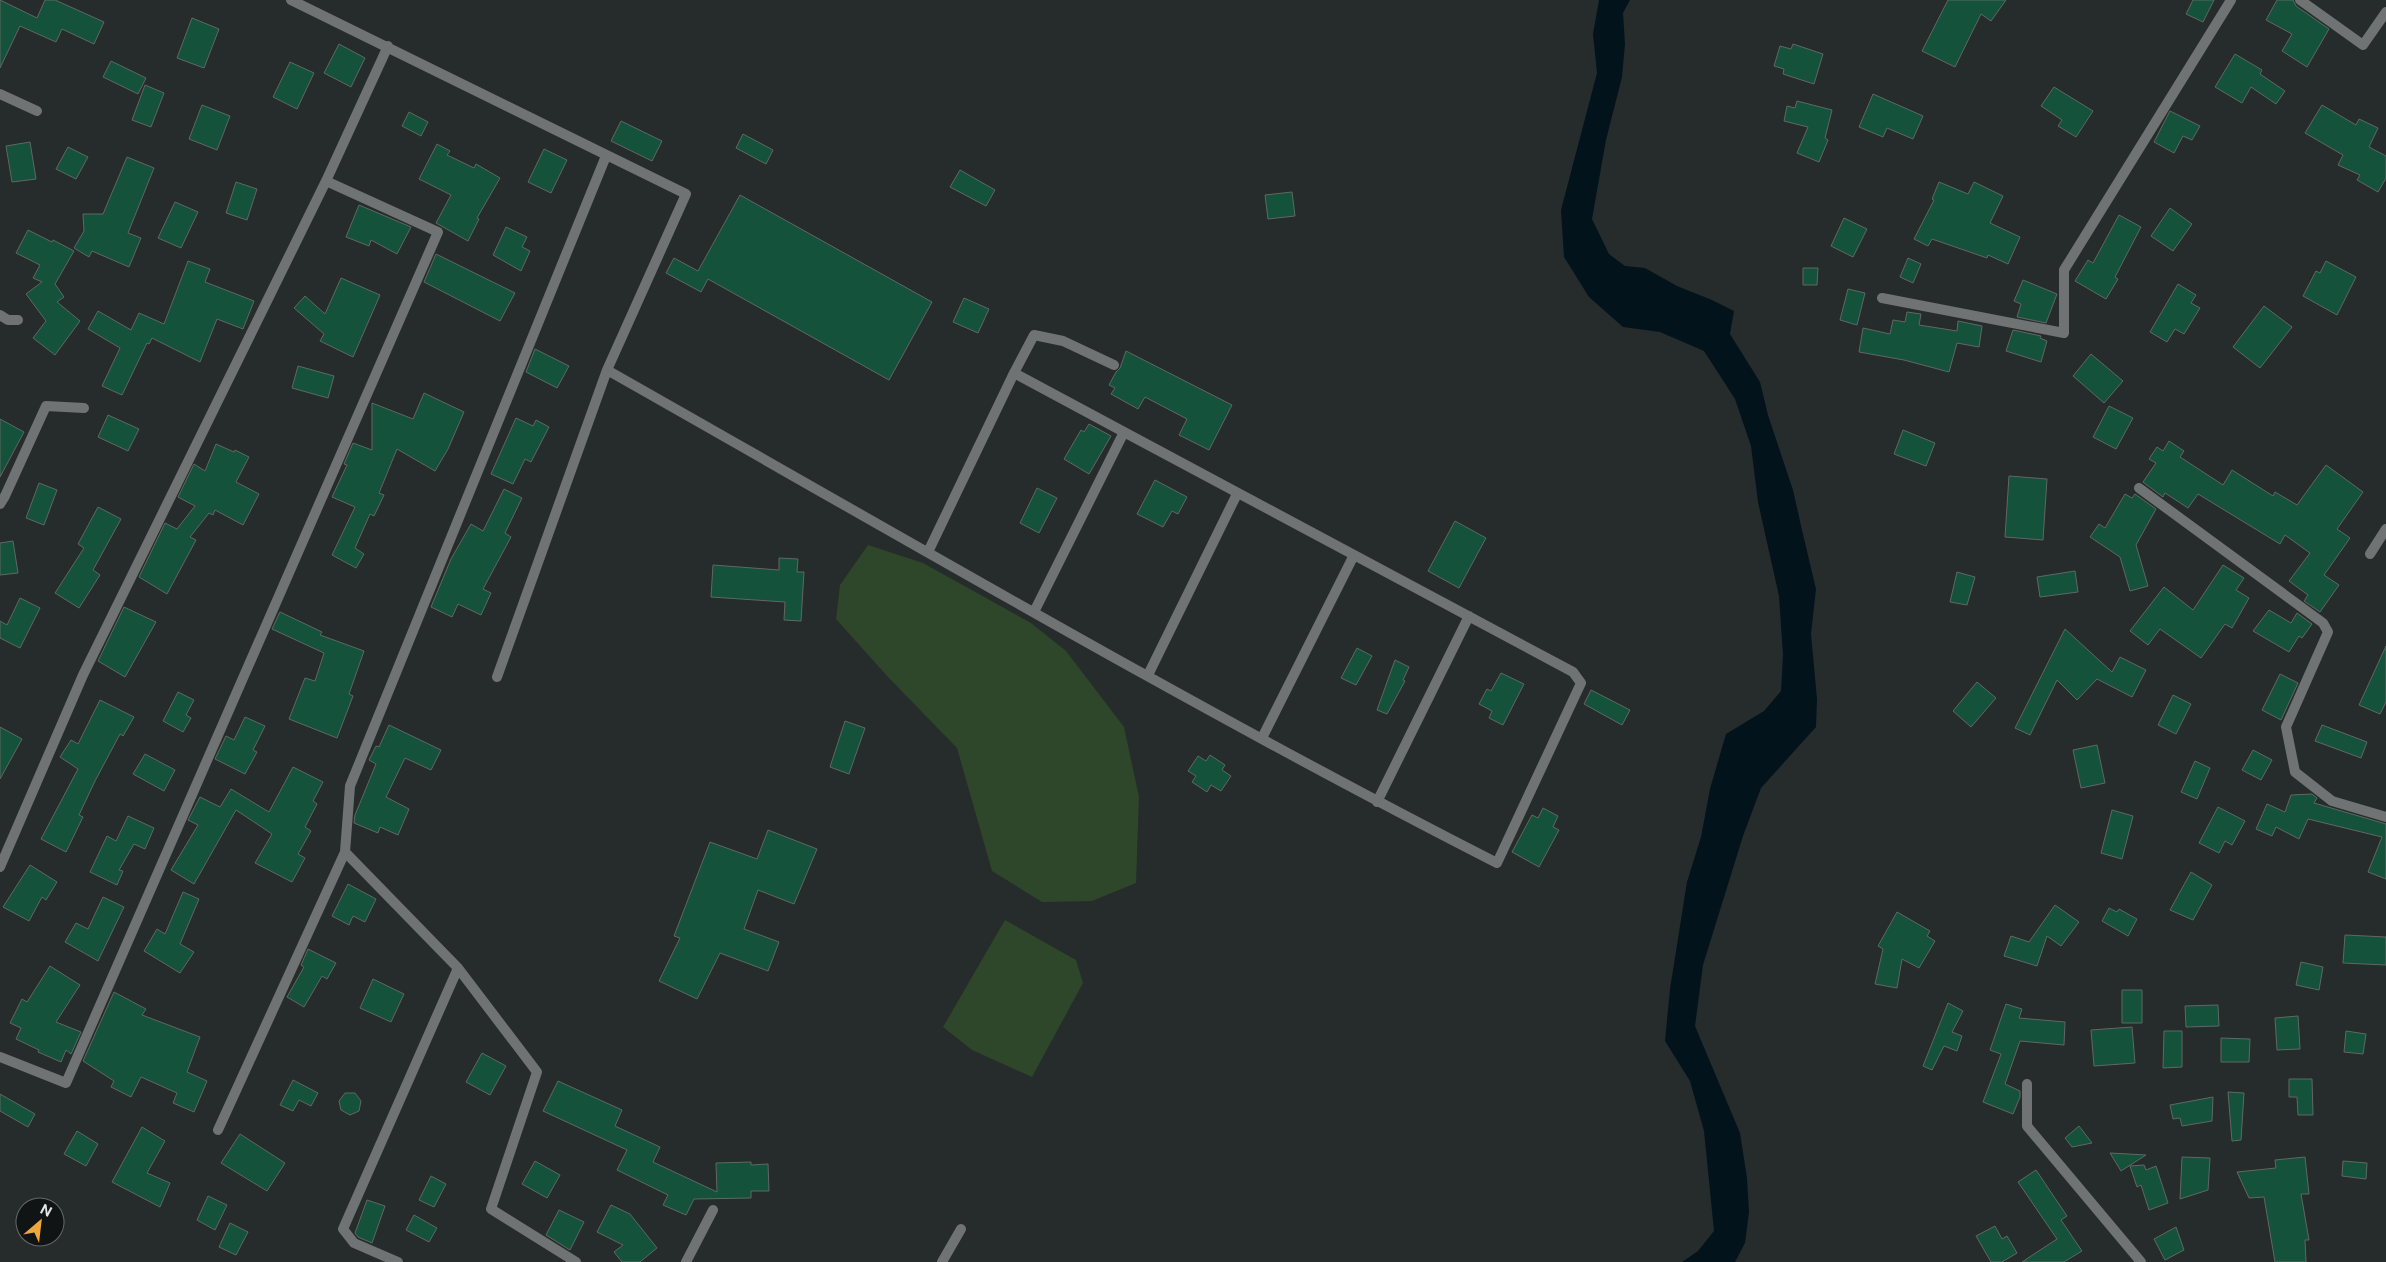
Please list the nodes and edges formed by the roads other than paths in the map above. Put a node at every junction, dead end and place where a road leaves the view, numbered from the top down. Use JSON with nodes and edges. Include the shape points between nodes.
{"nodes":[{"id":1,"x":291,"y":0,"type":"edge"},
{"id":2,"x":2231,"y":0,"type":"edge"},
{"id":3,"x":2300,"y":0,"type":"edge"},
{"id":4,"x":2386,"y":12,"type":"edge"},
{"id":5,"x":388,"y":46,"type":"junction"},
{"id":6,"x":0,"y":94,"type":"edge"},
{"id":7,"x":37,"y":111,"type":"dead end"},
{"id":8,"x":606,"y":156,"type":"junction"},
{"id":9,"x":326,"y":181,"type":"junction"},
{"id":10,"x":1882,"y":298,"type":"dead end"},
{"id":11,"x":0,"y":315,"type":"edge"},
{"id":12,"x":18,"y":320,"type":"dead end"},
{"id":13,"x":1114,"y":365,"type":"dead end"},
{"id":14,"x":607,"y":370,"type":"junction"},
{"id":15,"x":1014,"y":373,"type":"junction"},
{"id":16,"x":84,"y":408,"type":"dead end"},
{"id":17,"x":1124,"y":432,"type":"junction"},
{"id":18,"x":2139,"y":488,"type":"dead end"},
{"id":19,"x":1237,"y":494,"type":"junction"},
{"id":20,"x":0,"y":504,"type":"edge"},
{"id":21,"x":2386,"y":529,"type":"edge"},
{"id":22,"x":928,"y":552,"type":"junction"},
{"id":23,"x":2370,"y":554,"type":"dead end"},
{"id":24,"x":1354,"y":555,"type":"junction"},
{"id":25,"x":1034,"y":612,"type":"junction"},
{"id":26,"x":1469,"y":616,"type":"junction"},
{"id":27,"x":1148,"y":675,"type":"junction"},
{"id":28,"x":497,"y":677,"type":"dead end"},
{"id":29,"x":1262,"y":738,"type":"junction"},
{"id":30,"x":1377,"y":802,"type":"junction"},
{"id":31,"x":2386,"y":817,"type":"edge"},
{"id":32,"x":345,"y":852,"type":"junction"},
{"id":33,"x":0,"y":867,"type":"edge"},
{"id":34,"x":458,"y":968,"type":"junction"},
{"id":35,"x":0,"y":1057,"type":"edge"},
{"id":36,"x":2027,"y":1084,"type":"dead end"},
{"id":37,"x":218,"y":1130,"type":"dead end"},
{"id":38,"x":713,"y":1210,"type":"dead end"},
{"id":39,"x":961,"y":1229,"type":"dead end"},
{"id":40,"x":398,"y":1262,"type":"edge"},
{"id":41,"x":576,"y":1262,"type":"edge"},
{"id":42,"x":686,"y":1262,"type":"edge"},
{"id":43,"x":942,"y":1262,"type":"edge"},
{"id":44,"x":2141,"y":1262,"type":"edge"}],
"edges":[{"from":1,"to":5,"type":"street"},
{"from":2,"to":10,"type":"street","via":[[2064,270],[2064,333]]},
{"from":3,"to":4,"type":"street","via":[[2363,45]]},
{"from":5,"to":8,"type":"street"},
{"from":5,"to":9,"type":"street"},
{"from":6,"to":7,"type":"street"},
{"from":8,"to":14,"type":"street","via":[[686,194]]},
{"from":8,"to":32,"type":"street","via":[[350,786]]},
{"from":9,"to":33,"type":"street","via":[[83,675]]},
{"from":9,"to":35,"type":"street","via":[[438,232],[66,1083]]},
{"from":11,"to":12,"type":"street","via":[[8,320]]},
{"from":13,"to":15,"type":"street","via":[[1063,341],[1034,335]]},
{"from":14,"to":22,"type":"street"},
{"from":14,"to":28,"type":"street"},
{"from":15,"to":17,"type":"street"},
{"from":15,"to":22,"type":"street"},
{"from":16,"to":20,"type":"street","via":[[46,406]]},
{"from":17,"to":19,"type":"street"},
{"from":17,"to":25,"type":"street"},
{"from":18,"to":31,"type":"street","via":[[2323,623],[2328,632],[2286,727],[2295,772],[2332,801]]},
{"from":19,"to":24,"type":"street"},
{"from":19,"to":27,"type":"street"},
{"from":21,"to":23,"type":"street"},
{"from":22,"to":25,"type":"street"},
{"from":24,"to":26,"type":"street"},
{"from":24,"to":29,"type":"street"},
{"from":25,"to":27,"type":"street"},
{"from":26,"to":30,"type":"street"},
{"from":26,"to":30,"type":"street","via":[[1573,672],[1580,684],[1497,862]]},
{"from":27,"to":29,"type":"street"},
{"from":29,"to":30,"type":"street"},
{"from":32,"to":34,"type":"street"},
{"from":32,"to":37,"type":"street"},
{"from":34,"to":40,"type":"street","via":[[343,1229],[354,1243]]},
{"from":34,"to":41,"type":"street","via":[[537,1072],[491,1209]]},
{"from":36,"to":44,"type":"street","via":[[2026,1126]]},
{"from":38,"to":42,"type":"street"},
{"from":39,"to":43,"type":"street"}]}
